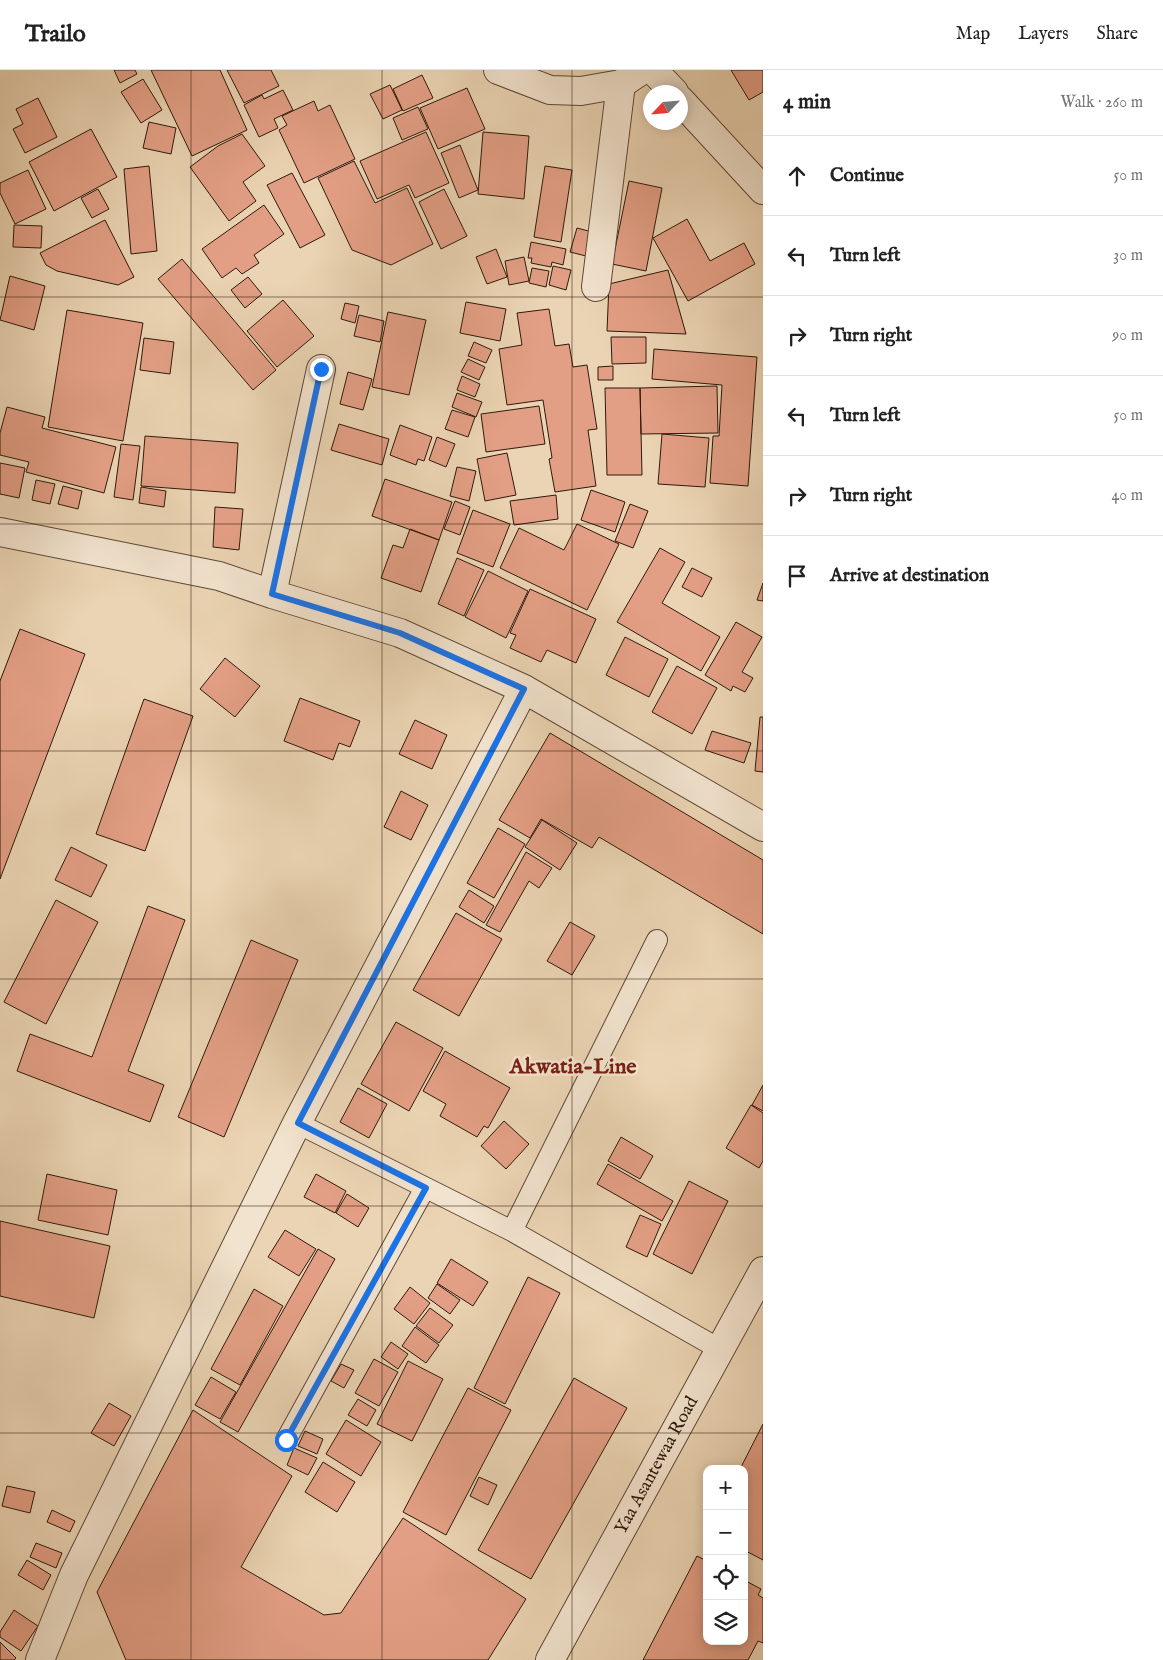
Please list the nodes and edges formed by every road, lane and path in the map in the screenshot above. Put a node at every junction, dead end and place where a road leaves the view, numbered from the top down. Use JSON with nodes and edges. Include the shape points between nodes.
{"nodes":[{"id":1,"x":498,"y":70,"type":"edge"},
{"id":2,"x":653,"y":70,"type":"edge"},
{"id":3,"x":632,"y":77,"type":"edge"},
{"id":4,"x":667,"y":85,"type":"edge"},
{"id":5,"x":688,"y":109,"type":"edge"},
{"id":6,"x":763,"y":190,"type":"edge"},
{"id":7,"x":596,"y":286,"type":"dead end"},
{"id":8,"x":321,"y":369,"type":"dead end"},
{"id":9,"x":0,"y":532,"type":"edge"},
{"id":10,"x":272,"y":594,"type":"junction"},
{"id":11,"x":524,"y":689,"type":"junction"},
{"id":12,"x":763,"y":827,"type":"edge"},
{"id":13,"x":657,"y":940,"type":"dead end"},
{"id":14,"x":298,"y":1123,"type":"junction"},
{"id":15,"x":426,"y":1188,"type":"junction"},
{"id":16,"x":512,"y":1231,"type":"junction"},
{"id":17,"x":763,"y":1271,"type":"edge"},
{"id":18,"x":721,"y":1350,"type":"junction"},
{"id":19,"x":286,"y":1440,"type":"dead end"},
{"id":20,"x":40,"y":1660,"type":"edge"},
{"id":21,"x":550,"y":1660,"type":"edge"}],
"edges":[{"from":1,"to":3,"type":"street","via":[[550,90],[581,91]]},
{"from":2,"to":4,"type":"street"},
{"from":3,"to":7,"type":"street"},
{"from":5,"to":6,"type":"street"},
{"from":8,"to":10,"type":"street"},
{"from":9,"to":10,"type":"street","via":[[219,576]]},
{"from":10,"to":11,"type":"street","via":[[400,633]]},
{"from":11,"to":12,"type":"street"},
{"from":11,"to":14,"type":"street"},
{"from":13,"to":16,"type":"lane"},
{"from":14,"to":15,"type":"lane"},
{"from":14,"to":20,"type":"street","via":[[74,1575]]},
{"from":15,"to":16,"type":"lane"},
{"from":15,"to":19,"type":"lane"},
{"from":16,"to":18,"type":"lane"},
{"from":17,"to":18,"type":"street","name":"Yaa Asantewaa Road"},
{"from":18,"to":21,"type":"street","name":"Yaa Asantewaa Road"}]}
